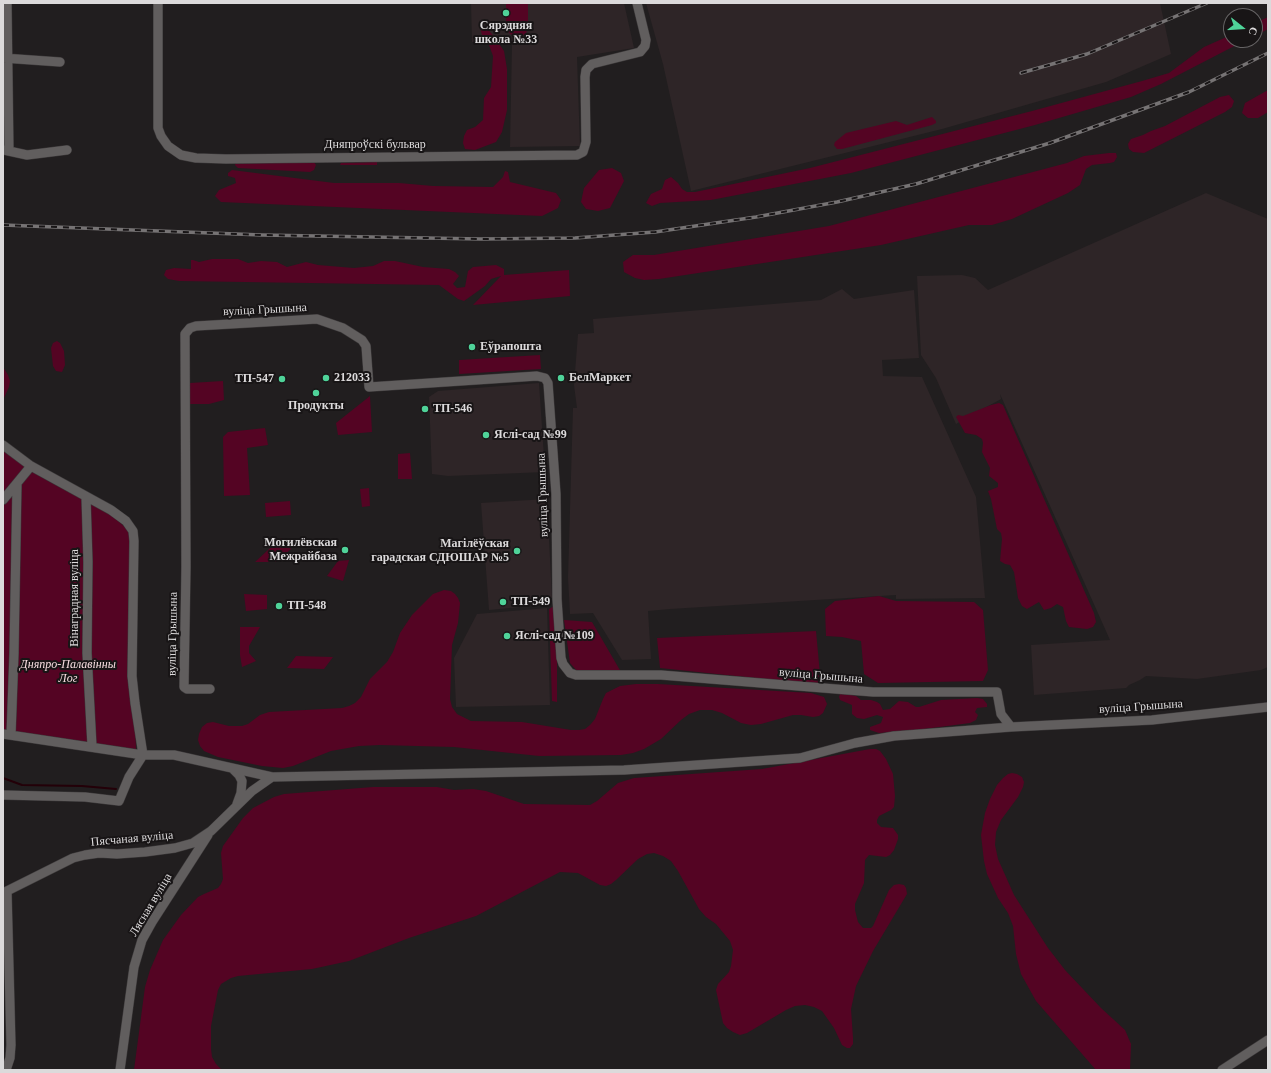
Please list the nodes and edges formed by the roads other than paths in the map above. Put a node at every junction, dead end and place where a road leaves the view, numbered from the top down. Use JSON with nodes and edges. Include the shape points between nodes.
{"nodes":[{"id":1,"x":7,"y":3,"type":"edge"},
{"id":2,"x":158,"y":3,"type":"edge"},
{"id":3,"x":637,"y":3,"type":"edge"},
{"id":4,"x":5,"y":58,"type":"edge"},
{"id":5,"x":60,"y":62,"type":"dead end"},
{"id":6,"x":67,"y":150,"type":"dead end"},
{"id":7,"x":6,"y":151,"type":"edge"},
{"id":8,"x":3,"y":445,"type":"edge"},
{"id":9,"x":31,"y":466,"type":"junction"},
{"id":10,"x":17,"y":484,"type":"junction"},
{"id":11,"x":86,"y":497,"type":"junction"},
{"id":12,"x":3,"y":500,"type":"edge"},
{"id":13,"x":210,"y":689,"type":"dead end"},
{"id":14,"x":1268,"y":707,"type":"edge"},
{"id":15,"x":1011,"y":727,"type":"junction"},
{"id":16,"x":7,"y":735,"type":"edge"},
{"id":17,"x":92,"y":746,"type":"junction"},
{"id":18,"x":143,"y":755,"type":"junction"},
{"id":19,"x":233,"y":769,"type":"junction"},
{"id":20,"x":272,"y":777,"type":"junction"},
{"id":21,"x":3,"y":795,"type":"edge"},
{"id":22,"x":237,"y":805,"type":"junction"},
{"id":23,"x":211,"y":831,"type":"junction"},
{"id":24,"x":5,"y":892,"type":"edge"},
{"id":25,"x":1268,"y":1040,"type":"edge"},
{"id":26,"x":6,"y":1070,"type":"edge"},
{"id":27,"x":120,"y":1070,"type":"edge"},
{"id":28,"x":1222,"y":1070,"type":"edge"}],
"edges":[{"from":1,"to":4,"type":"street"},
{"from":2,"to":3,"type":"street","name":"Дняпроўскі бульвар","via":[[158,128],[161,136],[168,146],[182,155],[226,159],[577,155],[583,152],[586,142],[586,70],[592,64],[640,52],[645,46],[646,40]]},
{"from":4,"to":5,"type":"street"},
{"from":4,"to":7,"type":"street"},
{"from":6,"to":7,"type":"street","via":[[28,155]]},
{"from":8,"to":9,"type":"street"},
{"from":9,"to":10,"type":"street"},
{"from":9,"to":11,"type":"street"},
{"from":10,"to":12,"type":"street"},
{"from":10,"to":16,"type":"street","via":[[14,653]]},
{"from":11,"to":17,"type":"street","name":"Вінаградная вуліца","via":[[87,653]]},
{"from":11,"to":18,"type":"street","via":[[123,518],[133,531],[132,676]]},
{"from":13,"to":15,"type":"street","name":"вуліца Грышына","via":[[184,687],[185,334],[196,326],[317,319],[343,328],[362,340],[366,346],[369,387],[537,376],[545,378],[548,383],[556,494],[557,599],[561,658],[570,673],[661,675],[873,692],[997,692],[1001,714]]},
{"from":14,"to":15,"type":"street","name":"вуліца Грышына","via":[[1152,720]]},
{"from":15,"to":20,"type":"street","via":[[894,736],[800,758],[632,770]]},
{"from":16,"to":17,"type":"street"},
{"from":17,"to":18,"type":"street"},
{"from":18,"to":19,"type":"street","via":[[174,755]]},
{"from":18,"to":21,"type":"street","via":[[129,777],[119,801]]},
{"from":19,"to":20,"type":"street"},
{"from":19,"to":22,"type":"street","via":[[242,781]]},
{"from":20,"to":22,"type":"street","name":"Пясчаная вуліца"},
{"from":22,"to":23,"type":"street","name":"Пясчаная вуліца"},
{"from":23,"to":24,"type":"street","name":"Пясчаная вуліца","via":[[193,843],[175,848],[131,853],[99,853],[73,858]]},
{"from":23,"to":27,"type":"street","name":"Лясная вуліца","via":[[152,922],[136,955]]},
{"from":24,"to":26,"type":"street","via":[[11,1045]]},
{"from":25,"to":28,"type":"street"}]}
